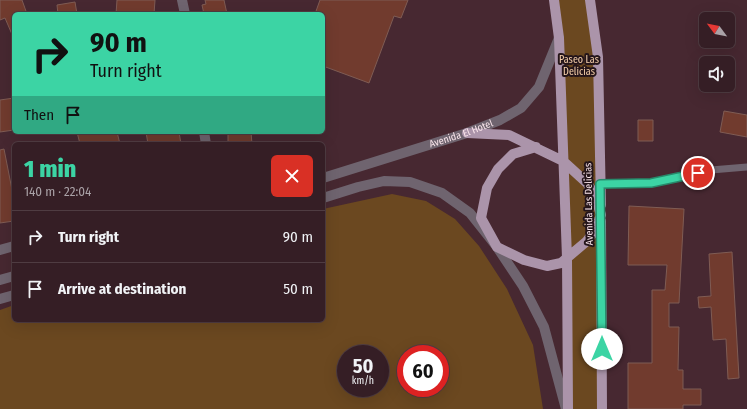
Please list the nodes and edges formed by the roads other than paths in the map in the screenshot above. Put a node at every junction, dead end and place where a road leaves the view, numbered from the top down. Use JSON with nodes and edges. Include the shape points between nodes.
{"nodes":[{"id":1,"x":182,"y":0,"type":"edge"},
{"id":2,"x":554,"y":0,"type":"edge"},
{"id":3,"x":590,"y":0,"type":"edge"},
{"id":4,"x":185,"y":12,"type":"edge"},
{"id":5,"x":559,"y":38,"type":"junction"},
{"id":6,"x":467,"y":133,"type":"junction"},
{"id":7,"x":536,"y":148,"type":"junction"},
{"id":8,"x":563,"y":161,"type":"junction"},
{"id":9,"x":747,"y":167,"type":"edge"},
{"id":10,"x":325,"y":177,"type":"edge"},
{"id":11,"x":600,"y":184,"type":"junction"},
{"id":12,"x":325,"y":197,"type":"edge"},
{"id":13,"x":601,"y":215,"type":"junction"},
{"id":14,"x":12,"y":247,"type":"edge"},
{"id":15,"x":497,"y":248,"type":"junction"},
{"id":16,"x":0,"y":250,"type":"edge"},
{"id":17,"x":567,"y":258,"type":"junction"},
{"id":18,"x":12,"y":277,"type":"edge"},
{"id":19,"x":0,"y":280,"type":"edge"},
{"id":20,"x":12,"y":296,"type":"edge"},
{"id":21,"x":0,"y":299,"type":"edge"},
{"id":22,"x":567,"y":409,"type":"edge"},
{"id":23,"x":602,"y":409,"type":"edge"}],
"edges":[{"from":1,"to":4,"type":"street"},
{"from":2,"to":5,"type":"main road"},
{"from":3,"to":11,"type":"main road","name":"Avenida Las Delicias","via":[[598,57]]},
{"from":5,"to":6,"type":"street","name":"Avenida El Hotel","via":[[539,87],[521,108],[500,120]]},
{"from":5,"to":8,"type":"main road"},
{"from":6,"to":7,"type":"main road","via":[[509,135]]},
{"from":6,"to":10,"type":"street","name":"Avenida El Hotel"},
{"from":7,"to":8,"type":"main road"},
{"from":7,"to":15,"type":"main road","via":[[513,154],[498,169],[487,188],[481,218]]},
{"from":8,"to":13,"type":"main road","via":[[587,183]]},
{"from":8,"to":17,"type":"main road"},
{"from":9,"to":11,"type":"lane","via":[[712,170],[651,183]]},
{"from":11,"to":13,"type":"main road","name":"Avenida Las Delicias"},
{"from":12,"to":15,"type":"street","via":[[384,181],[410,182],[442,193],[470,213]]},
{"from":13,"to":17,"type":"main road","via":[[596,230]]},
{"from":13,"to":23,"type":"main road","name":"Avenida Las Delicias"},
{"from":14,"to":16,"type":"street"},
{"from":15,"to":17,"type":"main road","via":[[524,260],[547,266],[561,263]]},
{"from":15,"to":22,"type":"street","via":[[523,286],[544,326]]},
{"from":17,"to":22,"type":"main road"},
{"from":18,"to":19,"type":"street"},
{"from":20,"to":21,"type":"street"}]}
